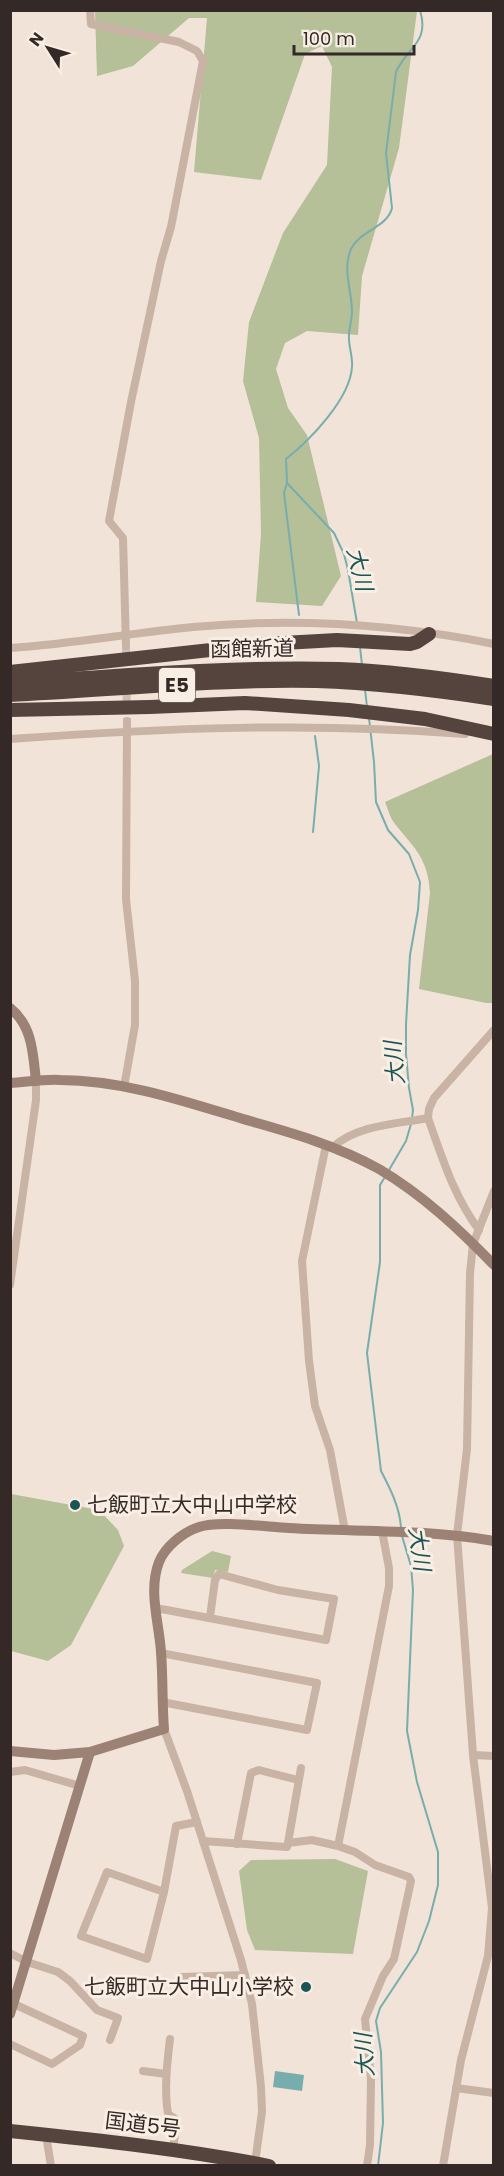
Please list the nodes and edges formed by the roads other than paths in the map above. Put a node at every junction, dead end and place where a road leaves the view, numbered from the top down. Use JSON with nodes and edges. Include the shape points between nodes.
{"nodes":[{"id":1,"x":90,"y":10,"type":"edge"},
{"id":2,"x":429,"y":634,"type":"junction"},
{"id":3,"x":126,"y":635,"type":"junction"},
{"id":4,"x":494,"y":644,"type":"edge"},
{"id":5,"x":126,"y":646,"type":"tunnel mouth"},
{"id":6,"x":10,"y":648,"type":"edge"},
{"id":7,"x":10,"y":672,"type":"edge"},
{"id":8,"x":342,"y":676,"type":"junction"},
{"id":9,"x":371,"y":678,"type":"junction"},
{"id":10,"x":10,"y":683,"type":"edge"},
{"id":11,"x":494,"y":686,"type":"edge"},
{"id":12,"x":10,"y":695,"type":"edge"},
{"id":13,"x":494,"y":699,"type":"edge"},
{"id":14,"x":10,"y":710,"type":"edge"},
{"id":15,"x":127,"y":721,"type":"tunnel mouth"},
{"id":16,"x":128,"y":732,"type":"junction"},
{"id":17,"x":494,"y":735,"type":"edge"},
{"id":18,"x":10,"y":738,"type":"edge"},
{"id":19,"x":10,"y":1008,"type":"edge"},
{"id":20,"x":494,"y":1030,"type":"edge"},
{"id":21,"x":36,"y":1081,"type":"junction"},
{"id":22,"x":10,"y":1083,"type":"edge"},
{"id":23,"x":124,"y":1087,"type":"junction"},
{"id":24,"x":428,"y":1118,"type":"junction"},
{"id":25,"x":330,"y":1146,"type":"junction"},
{"id":26,"x":494,"y":1191,"type":"edge"},
{"id":27,"x":479,"y":1230,"type":"junction"},
{"id":28,"x":473,"y":1244,"type":"junction"},
{"id":29,"x":494,"y":1265,"type":"edge"},
{"id":30,"x":10,"y":1285,"type":"edge"},
{"id":31,"x":345,"y":1531,"type":"junction"},
{"id":32,"x":386,"y":1531,"type":"junction"},
{"id":33,"x":457,"y":1535,"type":"junction"},
{"id":34,"x":494,"y":1541,"type":"edge"},
{"id":35,"x":156,"y":1608,"type":"junction"},
{"id":36,"x":210,"y":1617,"type":"junction"},
{"id":37,"x":161,"y":1653,"type":"junction"},
{"id":38,"x":162,"y":1702,"type":"junction"},
{"id":39,"x":164,"y":1729,"type":"junction"},
{"id":40,"x":10,"y":1751,"type":"edge"},
{"id":41,"x":90,"y":1752,"type":"junction"},
{"id":42,"x":473,"y":1755,"type":"junction"},
{"id":43,"x":494,"y":1756,"type":"edge"},
{"id":44,"x":301,"y":1767,"type":"dead end"},
{"id":45,"x":10,"y":1772,"type":"edge"},
{"id":46,"x":298,"y":1780,"type":"junction"},
{"id":47,"x":81,"y":1786,"type":"junction"},
{"id":48,"x":197,"y":1822,"type":"junction"},
{"id":49,"x":202,"y":1841,"type":"junction"},
{"id":50,"x":288,"y":1843,"type":"junction"},
{"id":51,"x":237,"y":1844,"type":"junction"},
{"id":52,"x":338,"y":1846,"type":"junction"},
{"id":53,"x":164,"y":1892,"type":"junction"},
{"id":54,"x":10,"y":1953,"type":"edge"},
{"id":55,"x":27,"y":1962,"type":"junction"},
{"id":56,"x":245,"y":1975,"type":"junction"},
{"id":57,"x":182,"y":1977,"type":"dead end"},
{"id":58,"x":12,"y":2009,"type":"edge"},
{"id":59,"x":170,"y":2039,"type":"dead end"},
{"id":60,"x":110,"y":2040,"type":"dead end"},
{"id":61,"x":10,"y":2044,"type":"edge"},
{"id":62,"x":143,"y":2071,"type":"dead end"},
{"id":63,"x":166,"y":2073,"type":"junction"},
{"id":64,"x":456,"y":2088,"type":"junction"},
{"id":65,"x":494,"y":2093,"type":"edge"},
{"id":66,"x":10,"y":2131,"type":"edge"},
{"id":67,"x":46,"y":2135,"type":"junction"},
{"id":68,"x":173,"y":2150,"type":"junction"},
{"id":69,"x":216,"y":2161,"type":"edge"},
{"id":70,"x":262,"y":2164,"type":"edge"},
{"id":71,"x":51,"y":2166,"type":"edge"},
{"id":72,"x":367,"y":2166,"type":"edge"},
{"id":73,"x":443,"y":2166,"type":"edge"}],
"edges":[{"from":1,"to":3,"type":"street","via":[[91,24],[179,42],[197,51],[203,61],[109,520],[123,538]]},
{"from":2,"to":3,"type":"street","via":[[334,623],[195,627]]},
{"from":2,"to":4,"type":"street"},
{"from":2,"to":7,"type":"highway","via":[[410,644],[337,640],[265,644]]},
{"from":3,"to":5,"type":"street"},
{"from":3,"to":6,"type":"street"},
{"from":8,"to":9,"type":"highway","name":"函館新道","number":"E5"},
{"from":8,"to":10,"type":"highway","name":"函館新道","number":"E5","via":[[213,670]]},
{"from":8,"to":12,"type":"highway","name":"函館新道","number":"E5"},
{"from":9,"to":11,"type":"highway","name":"函館新道","number":"E5","via":[[439,678]]},
{"from":9,"to":13,"type":"highway","name":"函館新道","number":"E5"},
{"from":14,"to":17,"type":"highway","via":[[245,703],[425,719]]},
{"from":15,"to":16,"type":"street"},
{"from":16,"to":17,"type":"street","via":[[352,727]]},
{"from":16,"to":18,"type":"street"},
{"from":16,"to":23,"type":"street","via":[[126,900],[135,981],[135,1025]]},
{"from":19,"to":21,"type":"street","via":[[23,1021],[31,1039]]},
{"from":20,"to":24,"type":"street","via":[[434,1098]]},
{"from":21,"to":22,"type":"street"},
{"from":21,"to":23,"type":"street","via":[[69,1080]]},
{"from":21,"to":30,"type":"street"},
{"from":23,"to":25,"type":"street"},
{"from":24,"to":25,"type":"street","via":[[355,1133]]},
{"from":24,"to":27,"type":"street","via":[[452,1184]]},
{"from":25,"to":28,"type":"street","via":[[393,1178]]},
{"from":25,"to":31,"type":"street","via":[[302,1261],[315,1406],[332,1458]]},
{"from":26,"to":27,"type":"street"},
{"from":27,"to":28,"type":"street"},
{"from":28,"to":29,"type":"street"},
{"from":28,"to":33,"type":"street","via":[[467,1449]]},
{"from":31,"to":32,"type":"street"},
{"from":31,"to":35,"type":"street","via":[[225,1525],[195,1528],[177,1539],[162,1556],[153,1593]]},
{"from":32,"to":33,"type":"street"},
{"from":32,"to":52,"type":"street","via":[[389,1586]]},
{"from":33,"to":34,"type":"street"},
{"from":33,"to":42,"type":"street"},
{"from":35,"to":36,"type":"street"},
{"from":35,"to":37,"type":"street"},
{"from":36,"to":36,"type":"street","via":[[326,1640],[334,1599],[278,1590],[219,1574]]},
{"from":37,"to":38,"type":"street"},
{"from":37,"to":38,"type":"street","via":[[317,1683],[307,1730]]},
{"from":38,"to":39,"type":"street"},
{"from":39,"to":41,"type":"street"},
{"from":39,"to":48,"type":"street"},
{"from":40,"to":41,"type":"street","via":[[54,1755]]},
{"from":41,"to":47,"type":"street"},
{"from":42,"to":43,"type":"street"},
{"from":42,"to":64,"type":"street","via":[[492,1908],[491,1930]]},
{"from":44,"to":46,"type":"street"},
{"from":45,"to":47,"type":"street","via":[[25,1770]]},
{"from":46,"to":50,"type":"street"},
{"from":46,"to":51,"type":"street","via":[[259,1770],[251,1773]]},
{"from":47,"to":55,"type":"street"},
{"from":48,"to":49,"type":"street"},
{"from":48,"to":53,"type":"street","via":[[176,1826]]},
{"from":49,"to":51,"type":"street"},
{"from":49,"to":56,"type":"street"},
{"from":50,"to":51,"type":"street","via":[[287,1847]]},
{"from":50,"to":52,"type":"street","via":[[312,1840]]},
{"from":52,"to":72,"type":"street","via":[[411,1881],[394,1959],[365,2019],[371,2079]]},
{"from":53,"to":53,"type":"street","via":[[107,1872],[81,1936],[147,1959]]},
{"from":54,"to":55,"type":"street"},
{"from":55,"to":58,"type":"street"},
{"from":55,"to":60,"type":"street","via":[[58,1972],[97,2010],[118,2018]]},
{"from":56,"to":57,"type":"street"},
{"from":56,"to":70,"type":"street","via":[[261,2086]]},
{"from":58,"to":61,"type":"street","via":[[83,2036],[80,2045],[52,2064]]},
{"from":59,"to":63,"type":"street"},
{"from":62,"to":63,"type":"street"},
{"from":63,"to":68,"type":"street","via":[[168,2114],[177,2120]]},
{"from":64,"to":65,"type":"street"},
{"from":64,"to":73,"type":"street"},
{"from":66,"to":67,"type":"highway","name":"国道5号"},
{"from":67,"to":68,"type":"highway","name":"国道5号"},
{"from":67,"to":71,"type":"street"},
{"from":68,"to":69,"type":"highway","name":"国道5号"},
{"from":69,"to":70,"type":"highway","name":"国道5号"}]}
